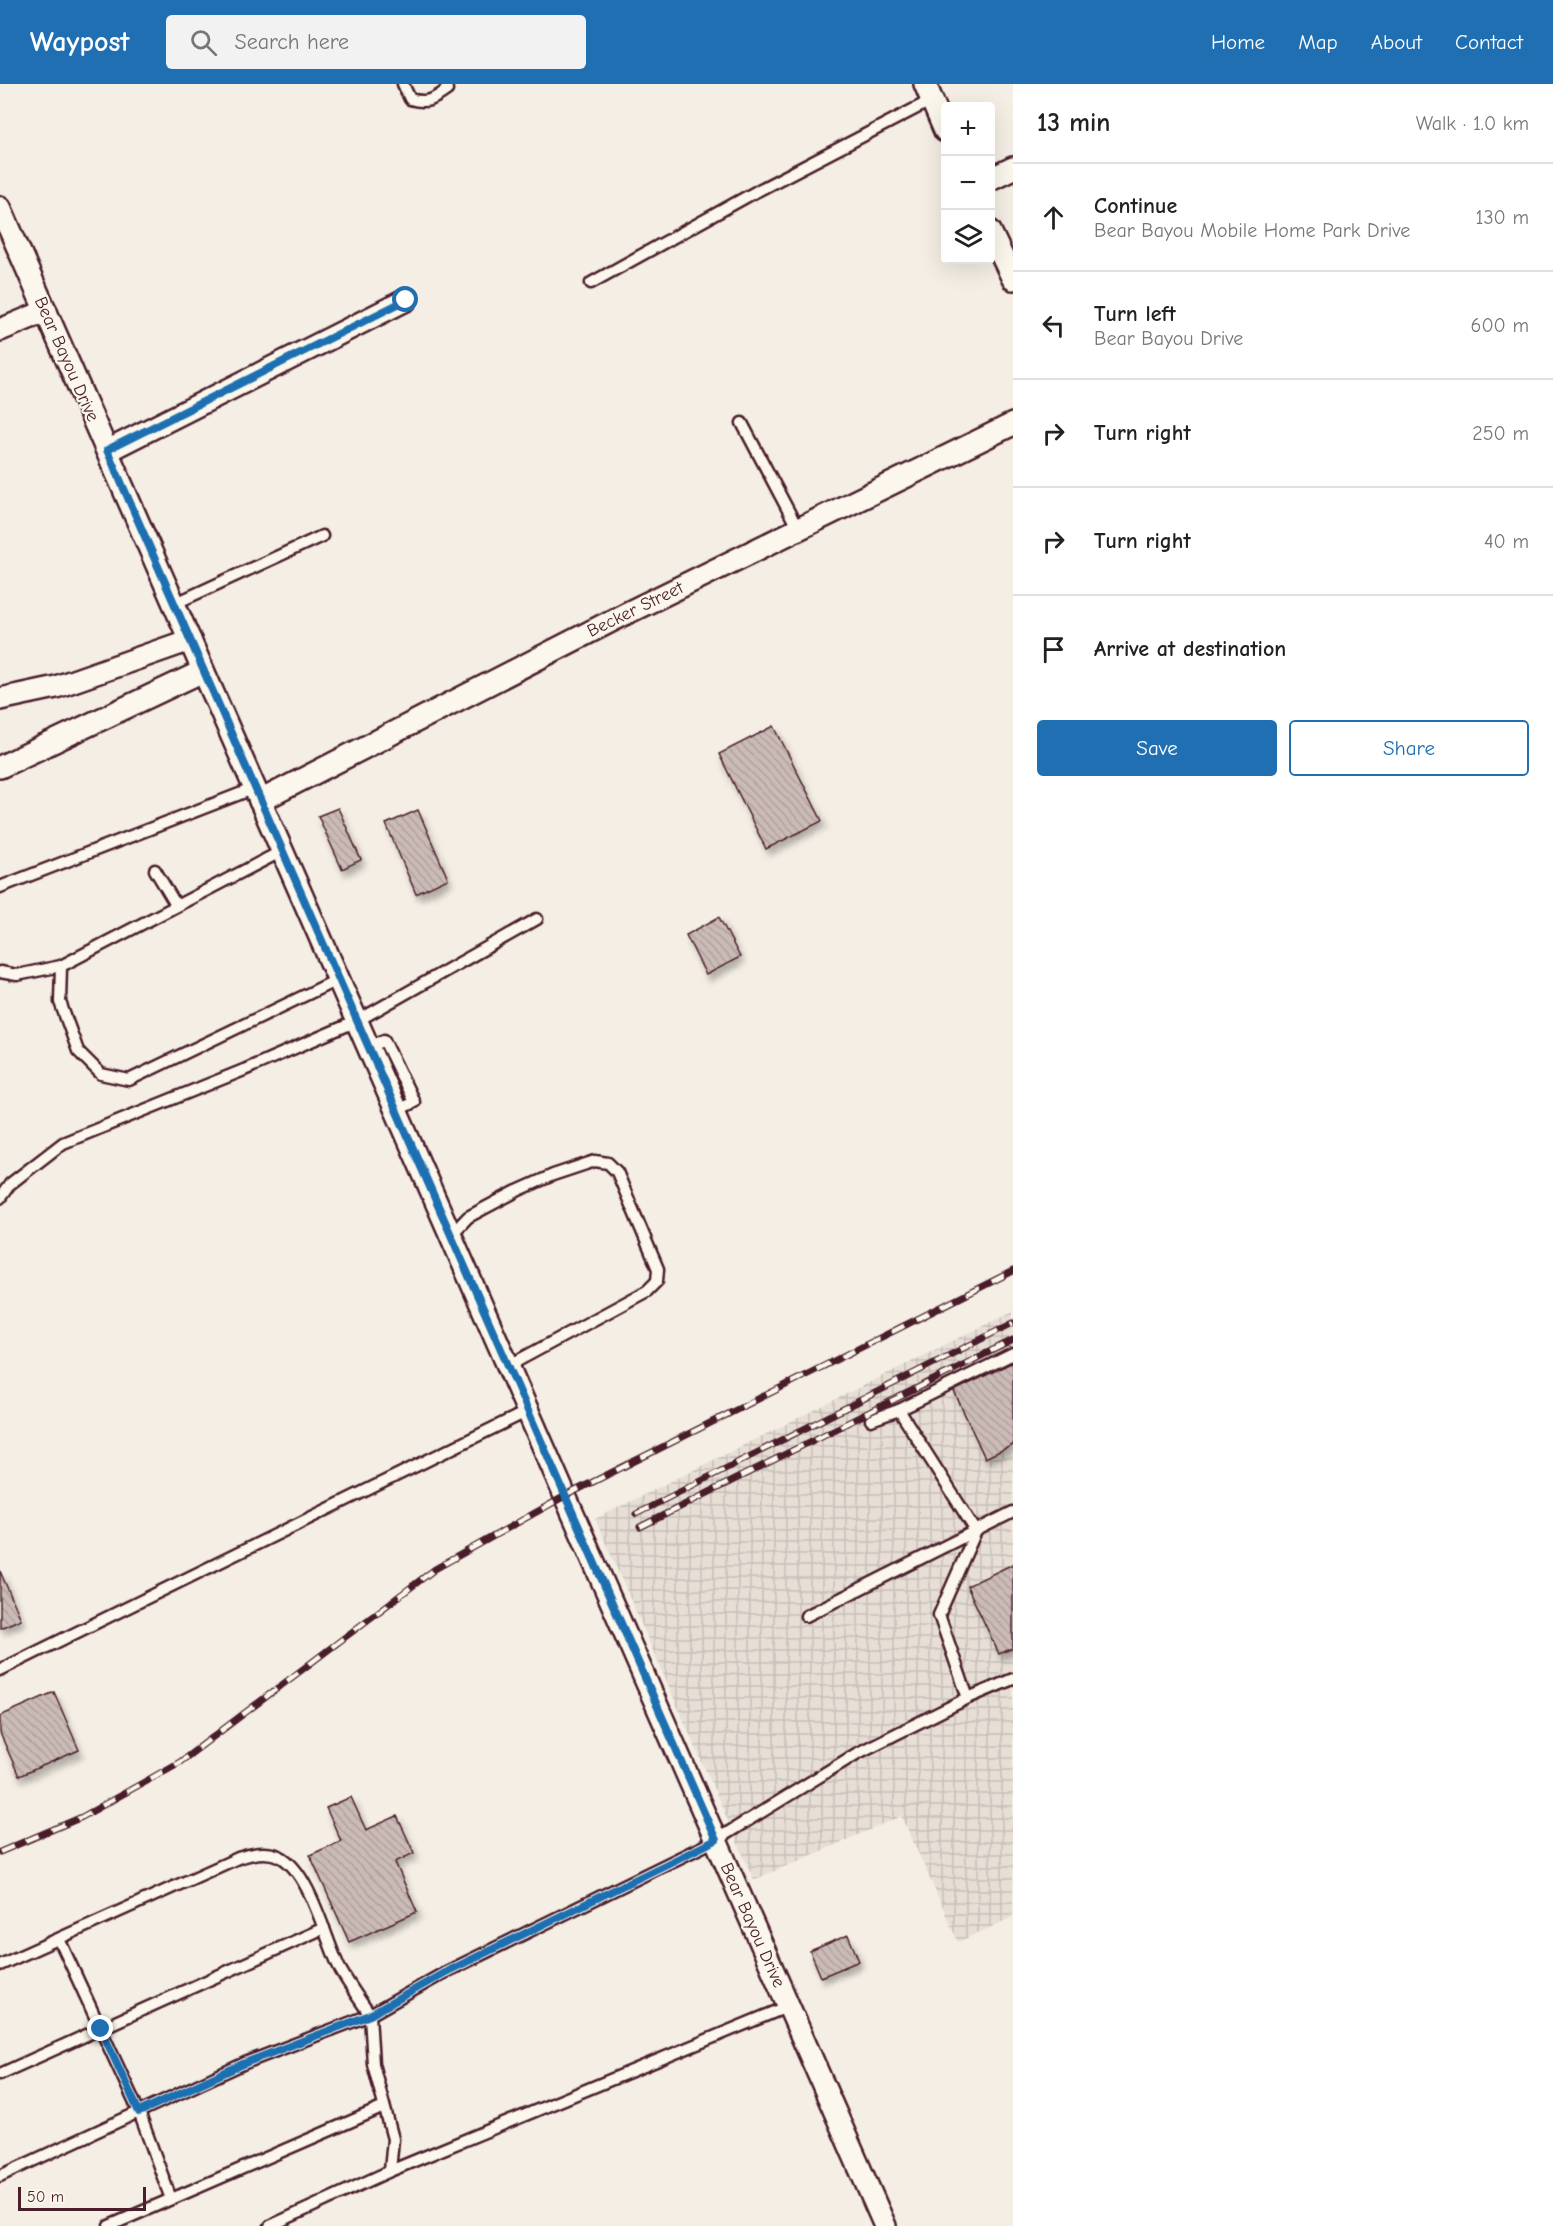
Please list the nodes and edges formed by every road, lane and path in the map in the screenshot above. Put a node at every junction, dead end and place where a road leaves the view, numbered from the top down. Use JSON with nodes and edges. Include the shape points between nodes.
{"nodes":[{"id":1,"x":403,"y":84,"type":"edge"},
{"id":2,"x":446,"y":84,"type":"edge"},
{"id":3,"x":928,"y":92,"type":"edge"},
{"id":4,"x":941,"y":122,"type":"edge"},
{"id":5,"x":1013,"y":168,"type":"edge"},
{"id":6,"x":995,"y":177,"type":"edge"},
{"id":7,"x":0,"y":207,"type":"edge"},
{"id":8,"x":995,"y":241,"type":"edge"},
{"id":9,"x":1013,"y":279,"type":"edge"},
{"id":10,"x":591,"y":283,"type":"dead end"},
{"id":11,"x":406,"y":300,"type":"dead end"},
{"id":12,"x":46,"y":311,"type":"junction"},
{"id":13,"x":0,"y":330,"type":"edge"},
{"id":14,"x":742,"y":423,"type":"dead end"},
{"id":15,"x":1013,"y":424,"type":"edge"},
{"id":16,"x":107,"y":450,"type":"junction"},
{"id":17,"x":798,"y":529,"type":"junction"},
{"id":18,"x":322,"y":536,"type":"dead end"},
{"id":19,"x":174,"y":604,"type":"junction"},
{"id":20,"x":190,"y":640,"type":"junction"},
{"id":21,"x":203,"y":671,"type":"junction"},
{"id":22,"x":0,"y":699,"type":"edge"},
{"id":23,"x":0,"y":767,"type":"edge"},
{"id":24,"x":258,"y":794,"type":"junction"},
{"id":25,"x":282,"y":851,"type":"junction"},
{"id":26,"x":155,"y":870,"type":"dead end"},
{"id":27,"x":0,"y":887,"type":"edge"},
{"id":28,"x":176,"y":905,"type":"junction"},
{"id":29,"x":537,"y":919,"type":"dead end"},
{"id":30,"x":61,"y":966,"type":"junction"},
{"id":31,"x":0,"y":972,"type":"edge"},
{"id":32,"x":339,"y":979,"type":"junction"},
{"id":33,"x":357,"y":1021,"type":"junction"},
{"id":34,"x":0,"y":1198,"type":"edge"},
{"id":35,"x":451,"y":1234,"type":"junction"},
{"id":36,"x":1013,"y":1354,"type":"edge"},
{"id":37,"x":508,"y":1366,"type":"junction"},
{"id":38,"x":899,"y":1410,"type":"junction"},
{"id":39,"x":528,"y":1411,"type":"junction"},
{"id":40,"x":871,"y":1420,"type":"dead end"},
{"id":41,"x":1013,"y":1512,"type":"edge"},
{"id":42,"x":976,"y":1531,"type":"junction"},
{"id":43,"x":806,"y":1616,"type":"dead end"},
{"id":44,"x":0,"y":1670,"type":"edge"},
{"id":45,"x":1013,"y":1679,"type":"edge"},
{"id":46,"x":969,"y":1698,"type":"junction"},
{"id":47,"x":716,"y":1840,"type":"junction"},
{"id":48,"x":324,"y":1928,"type":"junction"},
{"id":49,"x":59,"y":1939,"type":"junction"},
{"id":50,"x":0,"y":1965,"type":"edge"},
{"id":51,"x":789,"y":2006,"type":"junction"},
{"id":52,"x":370,"y":2015,"type":"junction"},
{"id":53,"x":101,"y":2029,"type":"junction"},
{"id":54,"x":0,"y":2074,"type":"edge"},
{"id":55,"x":384,"y":2107,"type":"junction"},
{"id":56,"x":139,"y":2112,"type":"junction"},
{"id":57,"x":390,"y":2171,"type":"junction"},
{"id":58,"x":0,"y":2176,"type":"edge"},
{"id":59,"x":171,"y":2199,"type":"junction"},
{"id":60,"x":109,"y":2226,"type":"edge"},
{"id":61,"x":270,"y":2226,"type":"edge"},
{"id":62,"x":885,"y":2226,"type":"edge"}],
"edges":[{"from":1,"to":2,"type":"lane","via":[[410,99],[423,103],[447,90]]},
{"from":3,"to":4,"type":"street"},
{"from":3,"to":10,"type":"lane"},
{"from":5,"to":6,"type":"street"},
{"from":7,"to":12,"type":"street","name":"Bear Bayou Drive"},
{"from":8,"to":9,"type":"street"},
{"from":11,"to":16,"type":"street"},
{"from":12,"to":13,"type":"street"},
{"from":12,"to":16,"type":"street","name":"Bear Bayou Drive"},
{"from":14,"to":17,"type":"lane"},
{"from":15,"to":17,"type":"street","name":"Becker Street"},
{"from":16,"to":19,"type":"street","name":"Bear Bayou Drive"},
{"from":17,"to":24,"type":"street","name":"Becker Street"},
{"from":18,"to":19,"type":"lane"},
{"from":19,"to":20,"type":"street","name":"Bear Bayou Drive"},
{"from":20,"to":21,"type":"street","name":"Bear Bayou Drive"},
{"from":20,"to":22,"type":"street","via":[[56,687]]},
{"from":21,"to":23,"type":"street"},
{"from":21,"to":24,"type":"street","name":"Bear Bayou Drive"},
{"from":24,"to":25,"type":"street","name":"Bear Bayou Drive"},
{"from":24,"to":27,"type":"lane"},
{"from":25,"to":28,"type":"lane"},
{"from":25,"to":32,"type":"street","name":"Bear Bayou Drive"},
{"from":26,"to":28,"type":"lane"},
{"from":28,"to":30,"type":"lane"},
{"from":29,"to":33,"type":"lane"},
{"from":30,"to":31,"type":"lane","via":[[17,975]]},
{"from":30,"to":32,"type":"lane","via":[[60,1002],[78,1051],[101,1074],[129,1080]]},
{"from":32,"to":33,"type":"street","name":"Bear Bayou Drive"},
{"from":33,"to":34,"type":"lane","via":[[63,1143],[10,1184]]},
{"from":33,"to":35,"type":"street","name":"Bear Bayou Drive"},
{"from":35,"to":37,"type":"street","name":"Bear Bayou Drive"},
{"from":35,"to":37,"type":"lane","via":[[468,1217],[553,1175],[595,1161],[608,1163],[617,1172],[658,1269],[657,1281],[647,1291]]},
{"from":36,"to":38,"type":"lane"},
{"from":37,"to":39,"type":"street","name":"Bear Bayou Drive"},
{"from":38,"to":40,"type":"lane"},
{"from":38,"to":42,"type":"lane"},
{"from":39,"to":44,"type":"lane"},
{"from":39,"to":47,"type":"street","name":"Bear Bayou Drive"},
{"from":41,"to":42,"type":"lane"},
{"from":42,"to":43,"type":"lane"},
{"from":42,"to":46,"type":"lane","via":[[939,1615]]},
{"from":45,"to":46,"type":"lane"},
{"from":46,"to":47,"type":"lane","via":[[856,1754]]},
{"from":47,"to":51,"type":"street","name":"Bear Bayou Drive"},
{"from":47,"to":52,"type":"lane","via":[[444,1973]]},
{"from":48,"to":49,"type":"lane","via":[[296,1872],[279,1856],[260,1852],[238,1858]]},
{"from":48,"to":52,"type":"lane","via":[[340,1968]]},
{"from":48,"to":53,"type":"lane"},
{"from":49,"to":50,"type":"lane"},
{"from":49,"to":53,"type":"lane"},
{"from":51,"to":57,"type":"lane"},
{"from":51,"to":62,"type":"street","name":"Bear Bayou Drive"},
{"from":52,"to":55,"type":"lane","via":[[373,2064]]},
{"from":52,"to":56,"type":"lane","via":[[245,2063]]},
{"from":53,"to":54,"type":"lane"},
{"from":53,"to":56,"type":"lane"},
{"from":55,"to":57,"type":"lane","via":[[393,2139]]},
{"from":55,"to":59,"type":"lane"},
{"from":56,"to":58,"type":"lane"},
{"from":56,"to":59,"type":"lane"},
{"from":57,"to":61,"type":"lane"},
{"from":59,"to":60,"type":"lane"}]}
